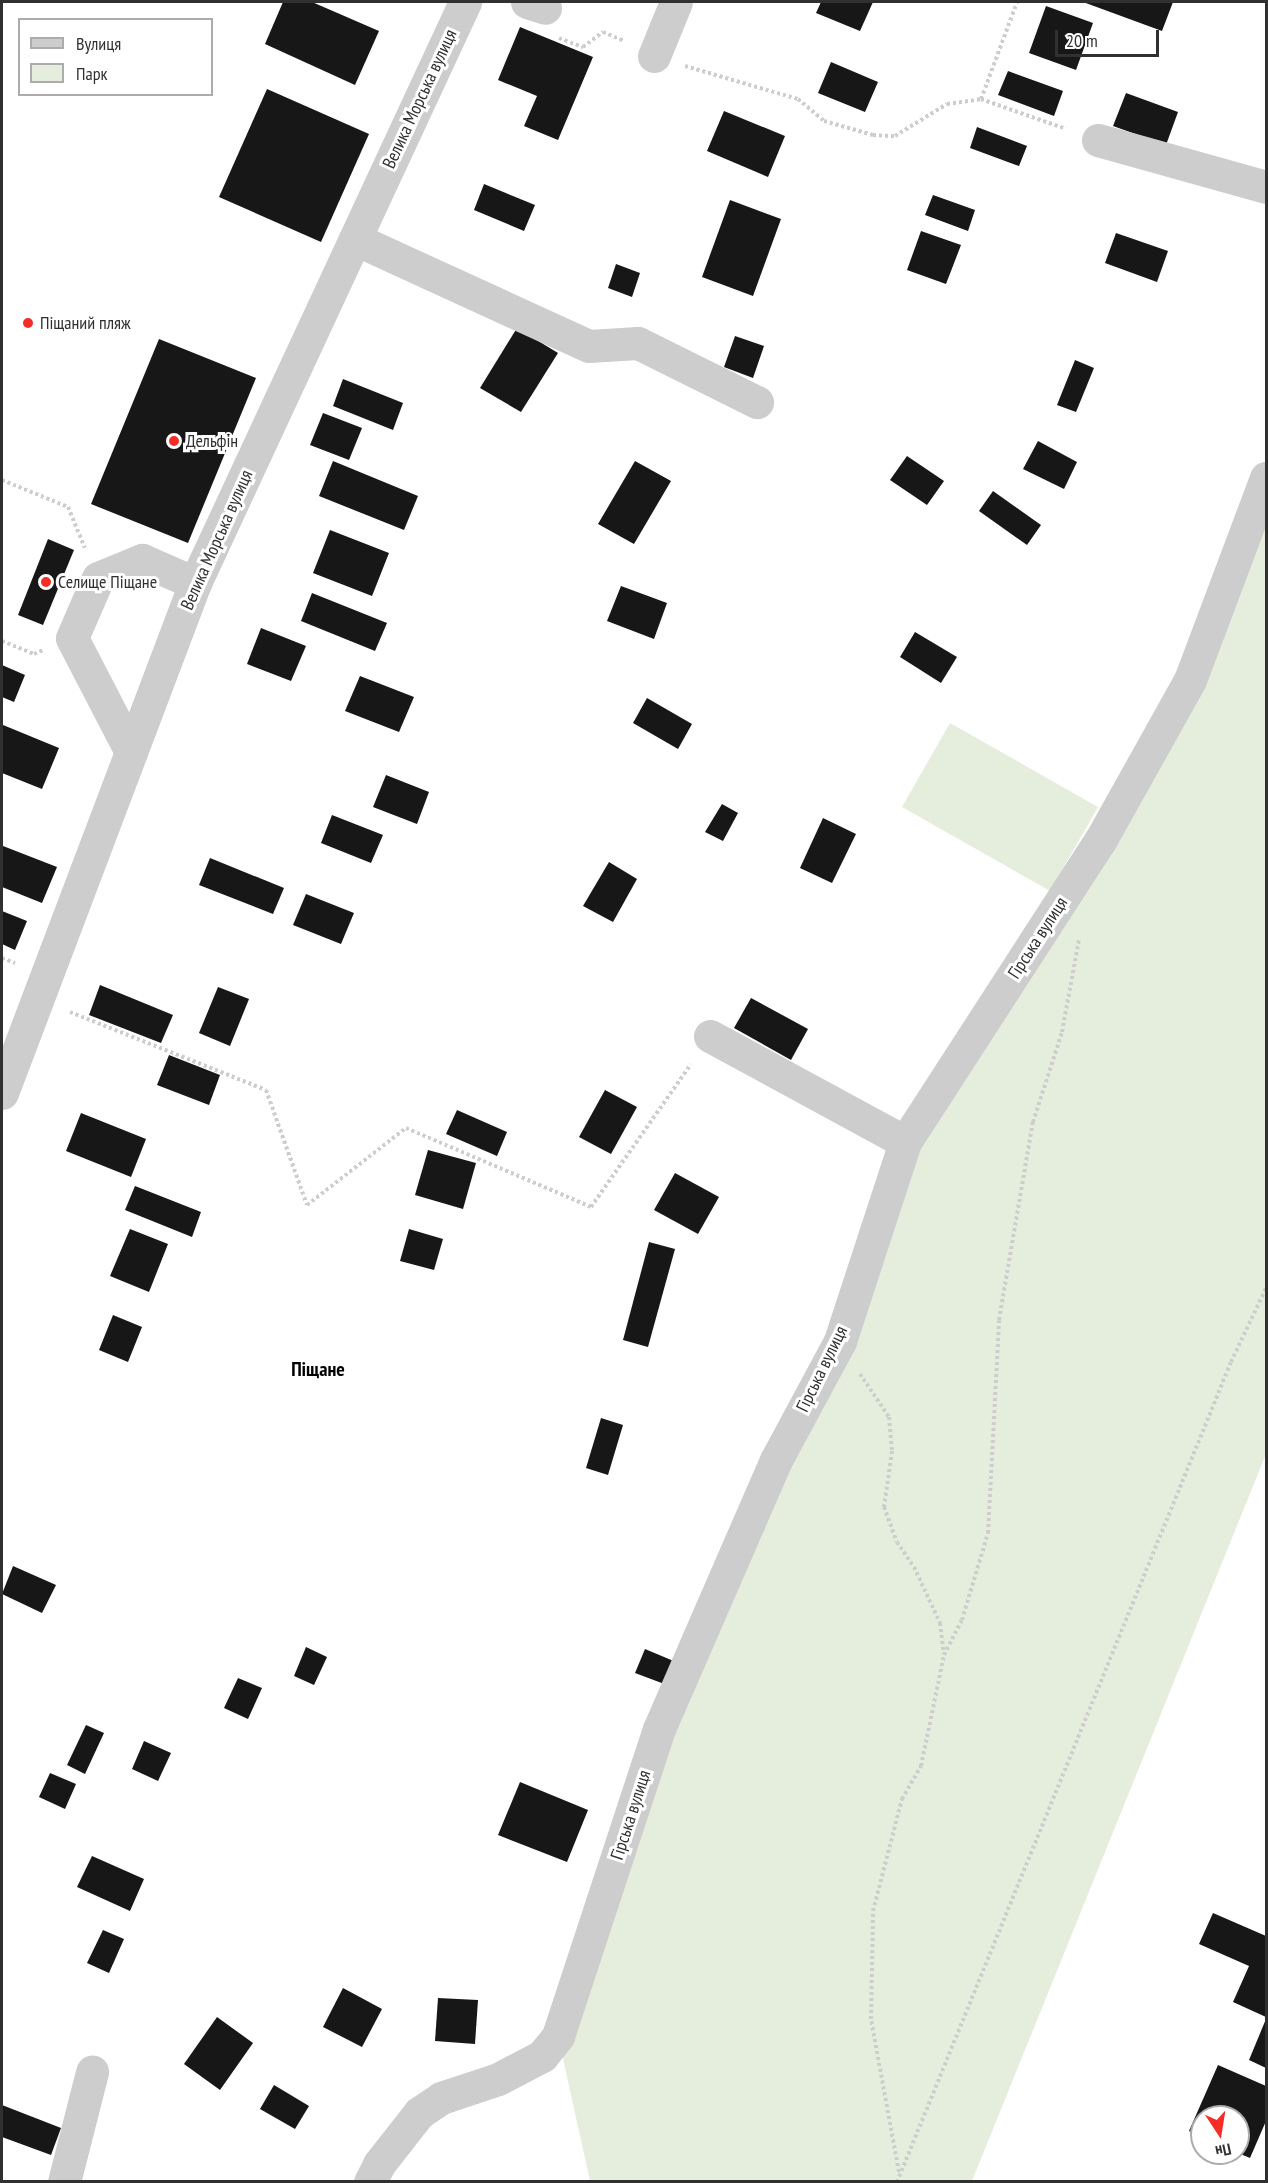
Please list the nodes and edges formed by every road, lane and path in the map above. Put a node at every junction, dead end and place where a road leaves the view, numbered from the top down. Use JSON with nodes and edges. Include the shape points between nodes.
{"nodes":[{"id":1,"x":465,"y":2,"type":"edge"},
{"id":2,"x":676,"y":2,"type":"edge"},
{"id":3,"x":1017,"y":2,"type":"edge"},
{"id":4,"x":543,"y":16,"type":"edge"},
{"id":5,"x":603,"y":32,"type":"dead end"},
{"id":6,"x":654,"y":56,"type":"joint"},
{"id":7,"x":981,"y":99,"type":"junction"},
{"id":8,"x":1098,"y":140,"type":"joint"},
{"id":9,"x":1266,"y":187,"type":"edge"},
{"id":10,"x":355,"y":239,"type":"junction"},
{"id":11,"x":758,"y":402,"type":"dead end"},
{"id":12,"x":1266,"y":478,"type":"edge"},
{"id":13,"x":2,"y":480,"type":"edge"},
{"id":14,"x":98,"y":578,"type":"junction"},
{"id":15,"x":195,"y":584,"type":"junction"},
{"id":16,"x":2,"y":641,"type":"edge"},
{"id":17,"x":33,"y":654,"type":"dead end"},
{"id":18,"x":131,"y":752,"type":"junction"},
{"id":19,"x":1082,"y":929,"type":"dead end"},
{"id":20,"x":37,"y":999,"type":"junction"},
{"id":21,"x":710,"y":1036,"type":"joint"},
{"id":22,"x":2,"y":1092,"type":"edge"},
{"id":23,"x":905,"y":1142,"type":"junction"},
{"id":24,"x":1266,"y":1288,"type":"edge"},
{"id":25,"x":858,"y":1365,"type":"dead end"},
{"id":26,"x":944,"y":1655,"type":"junction"},
{"id":27,"x":92,"y":2072,"type":"dead end"},
{"id":28,"x":898,"y":2172,"type":"junction"},
{"id":29,"x":64,"y":2181,"type":"edge"},
{"id":30,"x":370,"y":2181,"type":"edge"},
{"id":31,"x":897,"y":2181,"type":"edge"}],
"edges":[{"from":1,"to":10,"type":"street","name":"Велика Морська вулиця"},
{"from":2,"to":6,"type":"street"},
{"from":3,"to":7,"type":"path"},
{"from":4,"to":5,"type":"path","via":[[583,47]]},
{"from":6,"to":7,"type":"path","via":[[798,99],[824,121],[873,135],[895,136],[947,105]]},
{"from":7,"to":8,"type":"path"},
{"from":8,"to":9,"type":"street"},
{"from":10,"to":11,"type":"street","via":[[589,346],[638,343]]},
{"from":10,"to":15,"type":"street","name":"Велика Морська вулиця"},
{"from":12,"to":23,"type":"street","name":"Гірська вулиця","via":[[1190,680],[1100,841]]},
{"from":13,"to":14,"type":"path","via":[[68,507]]},
{"from":14,"to":15,"type":"street","via":[[142,560]]},
{"from":14,"to":18,"type":"street","via":[[72,638]]},
{"from":15,"to":18,"type":"street","name":"Велика Морська вулиця"},
{"from":16,"to":17,"type":"path"},
{"from":18,"to":20,"type":"street","name":"Велика Морська вулиця"},
{"from":19,"to":26,"type":"path","via":[[1071,968],[1062,1032],[1033,1122],[999,1320],[988,1533],[962,1620]]},
{"from":20,"to":21,"type":"path","via":[[266,1090],[307,1205],[406,1128],[591,1207]]},
{"from":20,"to":22,"type":"street","name":"Велика Морська вулиця"},
{"from":21,"to":23,"type":"street"},
{"from":23,"to":30,"type":"street","name":"Гірська вулиця","via":[[840,1341],[776,1460],[659,1728],[558,2036],[542,2056],[498,2079],[441,2098],[419,2113],[379,2163]]},
{"from":24,"to":28,"type":"path","via":[[1227,1373]]},
{"from":25,"to":26,"type":"path","via":[[862,1380],[884,1404],[889,1417],[892,1451],[884,1507],[897,1542],[914,1567],[940,1623]]},
{"from":26,"to":28,"type":"path","via":[[921,1766],[902,1799],[873,1911],[871,2019]]},
{"from":27,"to":29,"type":"street"},
{"from":28,"to":31,"type":"path"}]}
